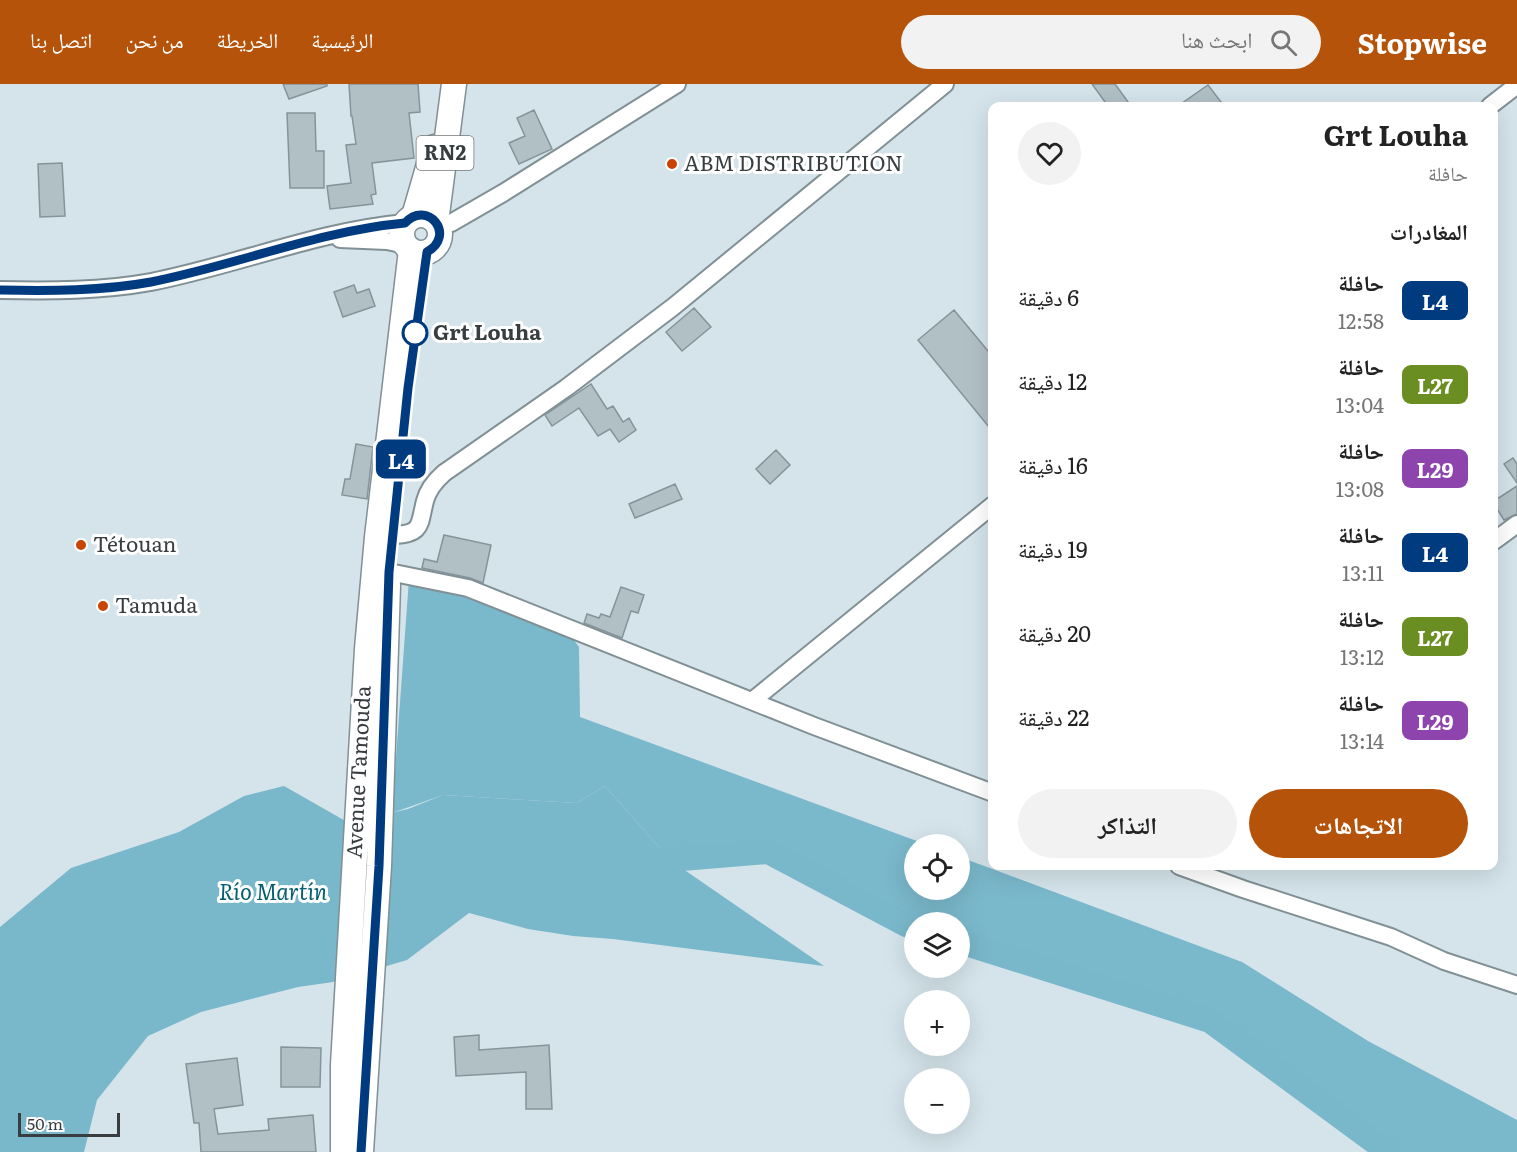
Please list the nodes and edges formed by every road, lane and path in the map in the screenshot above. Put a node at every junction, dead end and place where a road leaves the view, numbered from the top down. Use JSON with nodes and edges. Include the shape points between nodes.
{"nodes":[{"id":1,"x":453,"y":84,"type":"edge"},
{"id":2,"x":677,"y":84,"type":"edge"},
{"id":3,"x":945,"y":84,"type":"edge"},
{"id":4,"x":1517,"y":85,"type":"edge"},
{"id":5,"x":1495,"y":102,"type":"edge"},
{"id":6,"x":426,"y":233,"type":"junction"},
{"id":7,"x":0,"y":290,"type":"edge"},
{"id":8,"x":988,"y":509,"type":"edge"},
{"id":9,"x":1517,"y":524,"type":"edge"},
{"id":10,"x":394,"y":535,"type":"junction"},
{"id":11,"x":1498,"y":539,"type":"edge"},
{"id":12,"x":389,"y":572,"type":"junction"},
{"id":13,"x":752,"y":701,"type":"junction"},
{"id":14,"x":373,"y":742,"type":"junction"},
{"id":15,"x":988,"y":791,"type":"edge"},
{"id":16,"x":1190,"y":870,"type":"edge"},
{"id":17,"x":1517,"y":985,"type":"edge"},
{"id":18,"x":343,"y":1152,"type":"edge"},
{"id":19,"x":361,"y":1152,"type":"edge"}],
"edges":[{"from":1,"to":6,"type":"highway","name":"Avenue Tamouda","number":"RN2"},
{"from":2,"to":6,"type":"street"},
{"from":3,"to":10,"type":"street","via":[[673,307],[444,473],[429,491],[420,525],[411,532]]},
{"from":4,"to":5,"type":"street"},
{"from":6,"to":7,"type":"street","via":[[387,241],[318,237],[234,262],[130,285]]},
{"from":6,"to":10,"type":"highway","name":"Avenue Tamouda","number":"RN2"},
{"from":6,"to":14,"type":"highway","name":"Avenue Tamouda","number":"RN2","via":[[376,549],[367,649]]},
{"from":8,"to":13,"type":"street"},
{"from":9,"to":11,"type":"street"},
{"from":10,"to":12,"type":"highway","name":"Avenue Tamouda","number":"RN2"},
{"from":12,"to":13,"type":"street","via":[[468,588]]},
{"from":12,"to":14,"type":"highway","name":"Avenue Tamouda","number":"RN2"},
{"from":13,"to":15,"type":"street"},
{"from":14,"to":18,"type":"highway","name":"Avenue Tamouda","number":"RN2","via":[[343,1065]]},
{"from":14,"to":19,"type":"highway","name":"Avenue Tamouda","number":"RN2","via":[[374,975]]},
{"from":16,"to":17,"type":"street","via":[[1382,934],[1444,961]]}]}
